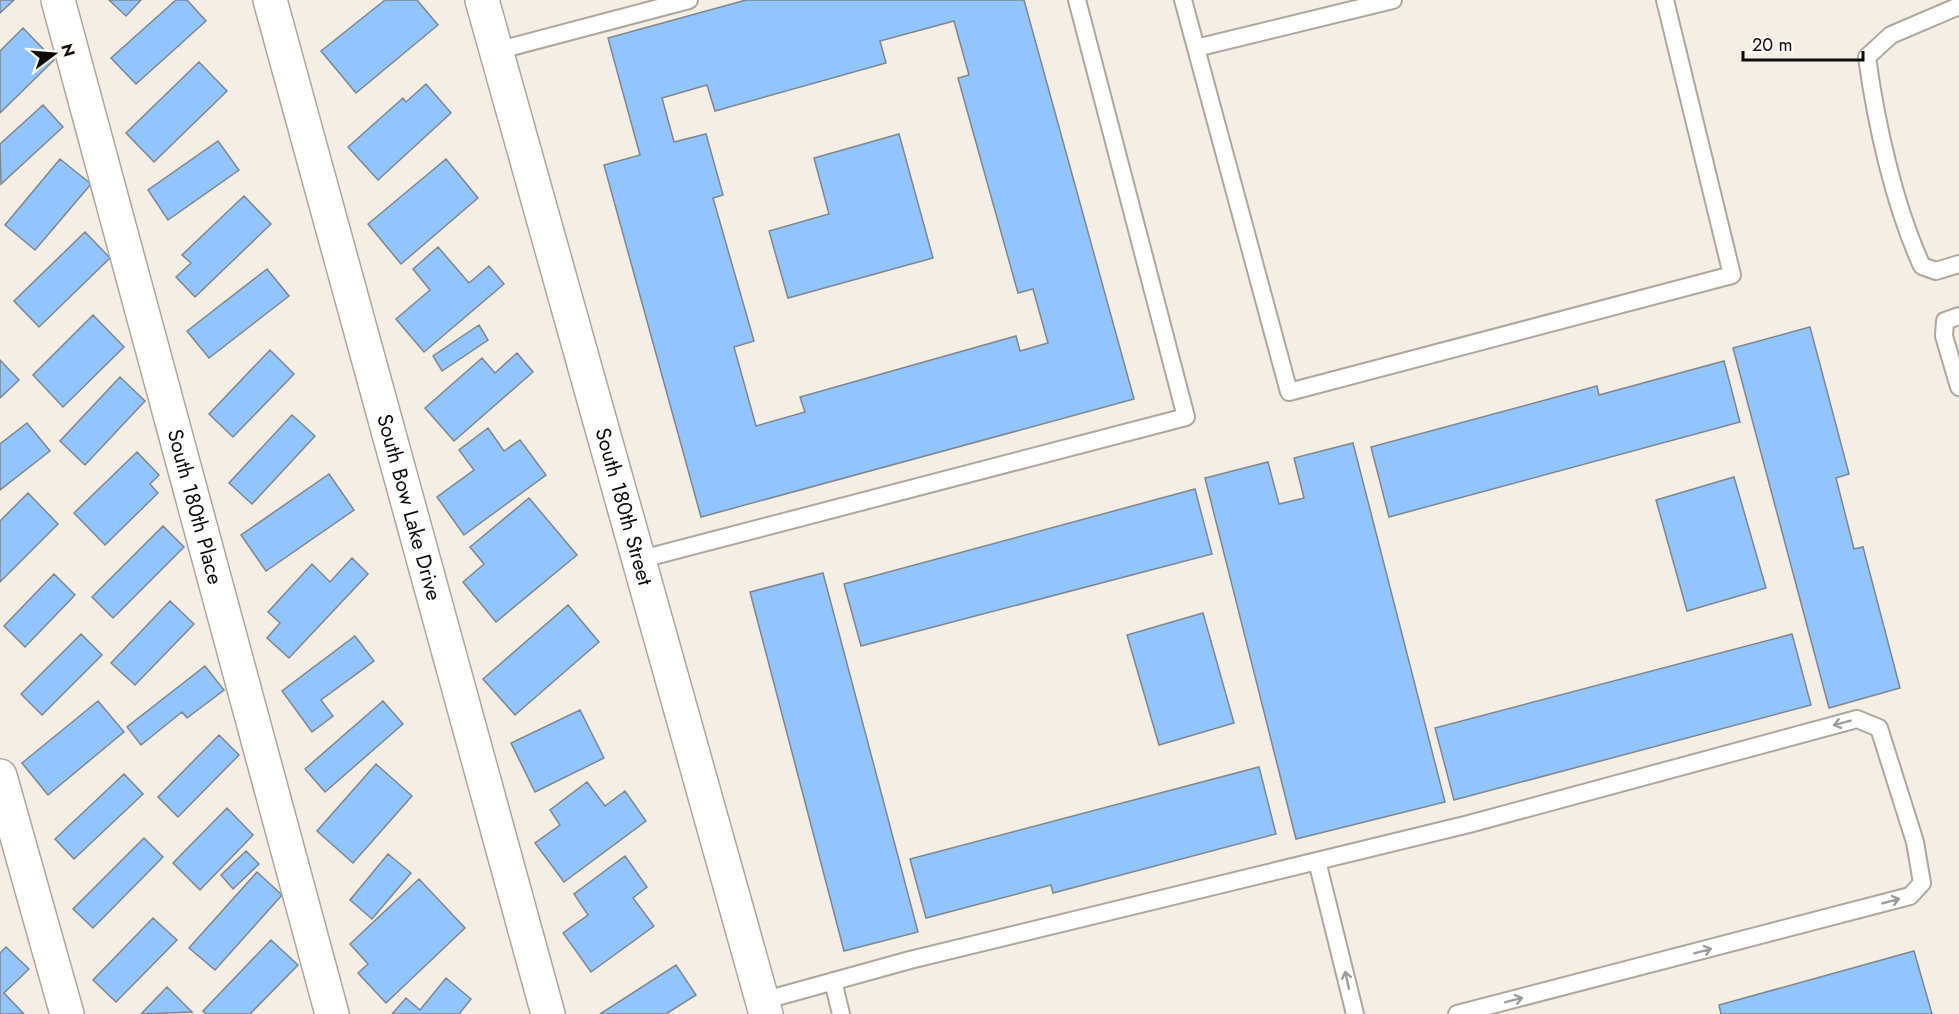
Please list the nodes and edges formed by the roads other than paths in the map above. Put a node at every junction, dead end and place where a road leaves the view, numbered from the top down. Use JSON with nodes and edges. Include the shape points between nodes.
{"nodes":[{"id":1,"x":58,"y":0,"type":"edge"},
{"id":2,"x":270,"y":0,"type":"edge"},
{"id":3,"x":689,"y":0,"type":"edge"},
{"id":4,"x":1077,"y":0,"type":"edge"},
{"id":5,"x":1183,"y":0,"type":"edge"},
{"id":6,"x":1393,"y":0,"type":"edge"},
{"id":7,"x":1665,"y":0,"type":"edge"},
{"id":8,"x":487,"y":1,"type":"edge"},
{"id":9,"x":1959,"y":6,"type":"edge"},
{"id":10,"x":1196,"y":48,"type":"junction"},
{"id":11,"x":496,"y":51,"type":"junction"},
{"id":12,"x":1959,"y":264,"type":"edge"},
{"id":13,"x":1959,"y":316,"type":"edge"},
{"id":14,"x":1959,"y":387,"type":"edge"},
{"id":15,"x":638,"y":560,"type":"junction"},
{"id":16,"x":0,"y":776,"type":"edge"},
{"id":17,"x":1317,"y":861,"type":"junction"},
{"id":18,"x":833,"y":981,"type":"junction"},
{"id":19,"x":764,"y":1007,"type":"edge"},
{"id":20,"x":67,"y":1014,"type":"edge"},
{"id":21,"x":332,"y":1014,"type":"edge"},
{"id":22,"x":548,"y":1014,"type":"edge"},
{"id":23,"x":842,"y":1014,"type":"edge"},
{"id":24,"x":1355,"y":1014,"type":"edge"},
{"id":25,"x":1457,"y":1014,"type":"edge"}],
"edges":[{"from":1,"to":21,"type":"street","name":"South 180th Place"},
{"from":2,"to":22,"type":"street","name":"South Bow Lake Drive"},
{"from":3,"to":11,"type":"lane"},
{"from":4,"to":15,"type":"lane","via":[[1186,417]]},
{"from":5,"to":10,"type":"lane"},
{"from":6,"to":10,"type":"lane"},
{"from":7,"to":10,"type":"lane","via":[[1732,275],[1289,392]]},
{"from":8,"to":11,"type":"street","name":"South 180th Street"},
{"from":9,"to":12,"type":"lane","via":[[1891,34],[1867,57],[1872,95],[1910,241],[1922,266],[1936,272]]},
{"from":11,"to":15,"type":"street","name":"South 180th Street"},
{"from":13,"to":14,"type":"lane","via":[[1945,321],[1944,336]]},
{"from":15,"to":19,"type":"street","name":"South 180th Street"},
{"from":16,"to":20,"type":"street"},
{"from":17,"to":18,"type":"lane"},
{"from":24,"to":17,"type":"lane","one_way":true},
{"from":25,"to":17,"type":"lane","one_way":true,"via":[[1910,896],[1922,883],[1915,842],[1879,728],[1857,719]]},
{"from":18,"to":19,"type":"lane"},
{"from":18,"to":23,"type":"lane"}]}
